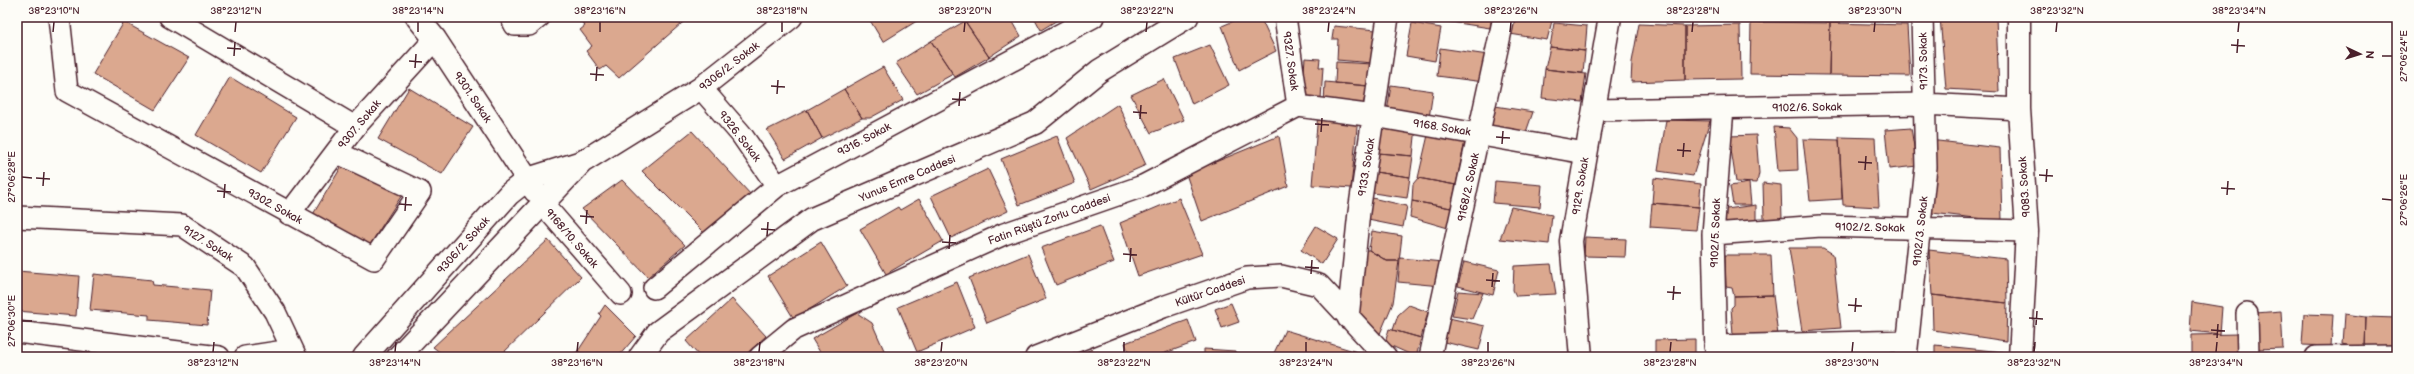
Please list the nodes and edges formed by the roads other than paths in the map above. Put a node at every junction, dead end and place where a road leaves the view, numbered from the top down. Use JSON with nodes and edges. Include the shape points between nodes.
{"nodes":[{"id":1,"x":59,"y":17,"type":"edge"},
{"id":2,"x":170,"y":17,"type":"edge"},
{"id":3,"x":417,"y":17,"type":"edge"},
{"id":4,"x":511,"y":17,"type":"edge"},
{"id":5,"x":539,"y":17,"type":"edge"},
{"id":6,"x":791,"y":17,"type":"edge"},
{"id":7,"x":1093,"y":17,"type":"edge"},
{"id":8,"x":1187,"y":17,"type":"edge"},
{"id":9,"x":1285,"y":17,"type":"edge"},
{"id":10,"x":1388,"y":17,"type":"edge"},
{"id":11,"x":1504,"y":17,"type":"edge"},
{"id":12,"x":1610,"y":17,"type":"edge"},
{"id":13,"x":1922,"y":17,"type":"edge"},
{"id":14,"x":2019,"y":17,"type":"edge"},
{"id":15,"x":435,"y":39,"type":"junction"},
{"id":16,"x":701,"y":88,"type":"junction"},
{"id":17,"x":1924,"y":104,"type":"junction"},
{"id":18,"x":1298,"y":106,"type":"junction"},
{"id":19,"x":1723,"y":108,"type":"junction"},
{"id":20,"x":2020,"y":109,"type":"junction"},
{"id":21,"x":1595,"y":110,"type":"junction"},
{"id":22,"x":1374,"y":116,"type":"junction"},
{"id":23,"x":355,"y":127,"type":"junction"},
{"id":24,"x":1480,"y":134,"type":"junction"},
{"id":25,"x":336,"y":152,"type":"junction"},
{"id":26,"x":1585,"y":153,"type":"junction"},
{"id":27,"x":582,"y":162,"type":"junction"},
{"id":28,"x":528,"y":179,"type":"junction"},
{"id":29,"x":777,"y":186,"type":"junction"},
{"id":30,"x":543,"y":204,"type":"junction"},
{"id":31,"x":289,"y":214,"type":"junction"},
{"id":32,"x":17,"y":217,"type":"edge"},
{"id":33,"x":1921,"y":228,"type":"junction"},
{"id":34,"x":2027,"y":231,"type":"junction"},
{"id":35,"x":1714,"y":234,"type":"junction"},
{"id":36,"x":654,"y":288,"type":"dead end"},
{"id":37,"x":621,"y":294,"type":"dead end"},
{"id":38,"x":2247,"y":314,"type":"dead end"},
{"id":39,"x":1348,"y":318,"type":"junction"},
{"id":40,"x":17,"y":332,"type":"edge"},
{"id":41,"x":1906,"y":349,"type":"edge"},
{"id":42,"x":1715,"y":352,"type":"edge"},
{"id":43,"x":293,"y":354,"type":"edge"},
{"id":44,"x":2397,"y":356,"type":"edge"},
{"id":45,"x":219,"y":357,"type":"edge"},
{"id":46,"x":244,"y":357,"type":"edge"},
{"id":47,"x":364,"y":357,"type":"edge"},
{"id":48,"x":398,"y":357,"type":"edge"},
{"id":49,"x":640,"y":357,"type":"edge"},
{"id":50,"x":760,"y":357,"type":"edge"},
{"id":51,"x":1036,"y":357,"type":"edge"},
{"id":52,"x":1386,"y":357,"type":"edge"},
{"id":53,"x":1430,"y":357,"type":"edge"},
{"id":54,"x":1581,"y":357,"type":"edge"},
{"id":55,"x":2020,"y":357,"type":"edge"},
{"id":56,"x":2248,"y":357,"type":"edge"},
{"id":57,"x":2316,"y":357,"type":"edge"}],
"edges":[{"from":1,"to":31,"type":"street","name":"9302. Sokak","via":[[67,91]]},
{"from":2,"to":23,"type":"street"},
{"from":3,"to":15,"type":"street","name":"9301. Sokak"},
{"from":4,"to":5,"type":"street","via":[[515,25],[529,26]]},
{"from":6,"to":16,"type":"street","name":"9306/2. Sokak"},
{"from":7,"to":29,"type":"street","name":"9316. Sokak"},
{"from":8,"to":49,"type":"street","name":"Yunus Emre Caddesi","via":[[1098,71],[1035,123],[812,219],[658,332]]},
{"from":9,"to":18,"type":"street","name":"9327. Sokak"},
{"from":10,"to":22,"type":"street","name":"9133. Sokak"},
{"from":11,"to":24,"type":"street","name":"9168/2. Sokak"},
{"from":12,"to":21,"type":"street","name":"9129. Sokak"},
{"from":13,"to":17,"type":"street","name":"9173. Sokak"},
{"from":14,"to":20,"type":"street","name":"9083. Sokak"},
{"from":15,"to":23,"type":"street","name":"9307. Sokak"},
{"from":15,"to":28,"type":"street","name":"9301. Sokak"},
{"from":16,"to":27,"type":"street","name":"9306/2. Sokak"},
{"from":16,"to":29,"type":"street","name":"9326. Sokak","via":[[741,134]]},
{"from":17,"to":19,"type":"street","name":"9102/6. Sokak"},
{"from":17,"to":20,"type":"street","name":"9102/6. Sokak"},
{"from":17,"to":33,"type":"street","name":"9102/3. Sokak","via":[[1926,167]]},
{"from":18,"to":22,"type":"street","name":"9168. Sokak"},
{"from":18,"to":50,"type":"street","name":"Fatin Rüştü Zorlu Caddesi","via":[[1143,186],[1004,234],[794,329]]},
{"from":19,"to":21,"type":"street","name":"9102/6. Sokak"},
{"from":19,"to":35,"type":"street","name":"9102/5. Sokak"},
{"from":20,"to":34,"type":"street","name":"9083. Sokak"},
{"from":21,"to":26,"type":"street","name":"9129. Sokak"},
{"from":22,"to":24,"type":"street","name":"9168. Sokak"},
{"from":22,"to":39,"type":"street","name":"9133. Sokak","via":[[1359,212]]},
{"from":23,"to":25,"type":"street","name":"9307. Sokak"},
{"from":24,"to":26,"type":"street","name":"9168. Sokak"},
{"from":24,"to":53,"type":"street","name":"9168/2. Sokak"},
{"from":25,"to":31,"type":"street","name":"9307. Sokak"},
{"from":25,"to":31,"type":"street","name":"9302. Sokak","via":[[420,192],[374,259]]},
{"from":26,"to":54,"type":"street","name":"9129. Sokak","via":[[1571,240]]},
{"from":27,"to":28,"type":"street","name":"9306/2. Sokak"},
{"from":27,"to":30,"type":"street","name":"9306/2. Sokak"},
{"from":28,"to":30,"type":"street","name":"9168/10. Sokak"},
{"from":28,"to":47,"type":"street","name":"9306/2. Sokak","via":[[509,194]]},
{"from":29,"to":36,"type":"street","name":"9316. Sokak"},
{"from":30,"to":37,"type":"street","name":"9168/10. Sokak"},
{"from":30,"to":48,"type":"street","name":"9306/2. Sokak"},
{"from":32,"to":43,"type":"street","name":"9127. Sokak","via":[[182,225],[245,268],[275,312]]},
{"from":33,"to":34,"type":"street","name":"9102/2. Sokak"},
{"from":33,"to":35,"type":"street","name":"9102/2. Sokak","via":[[1820,226]]},
{"from":33,"to":41,"type":"street","name":"9102/3. Sokak"},
{"from":34,"to":55,"type":"street","name":"9083. Sokak"},
{"from":35,"to":42,"type":"street","name":"9102/5. Sokak"},
{"from":38,"to":56,"type":"street"},
{"from":39,"to":51,"type":"street","name":"Kültür Caddesi","via":[[1318,285],[1281,276],[1247,278],[1163,307]]},
{"from":39,"to":52,"type":"street","name":"Kültür Caddesi"},
{"from":40,"to":45,"type":"street"},
{"from":41,"to":42,"type":"street"},
{"from":43,"to":46,"type":"street"},
{"from":44,"to":57,"type":"street"}]}
